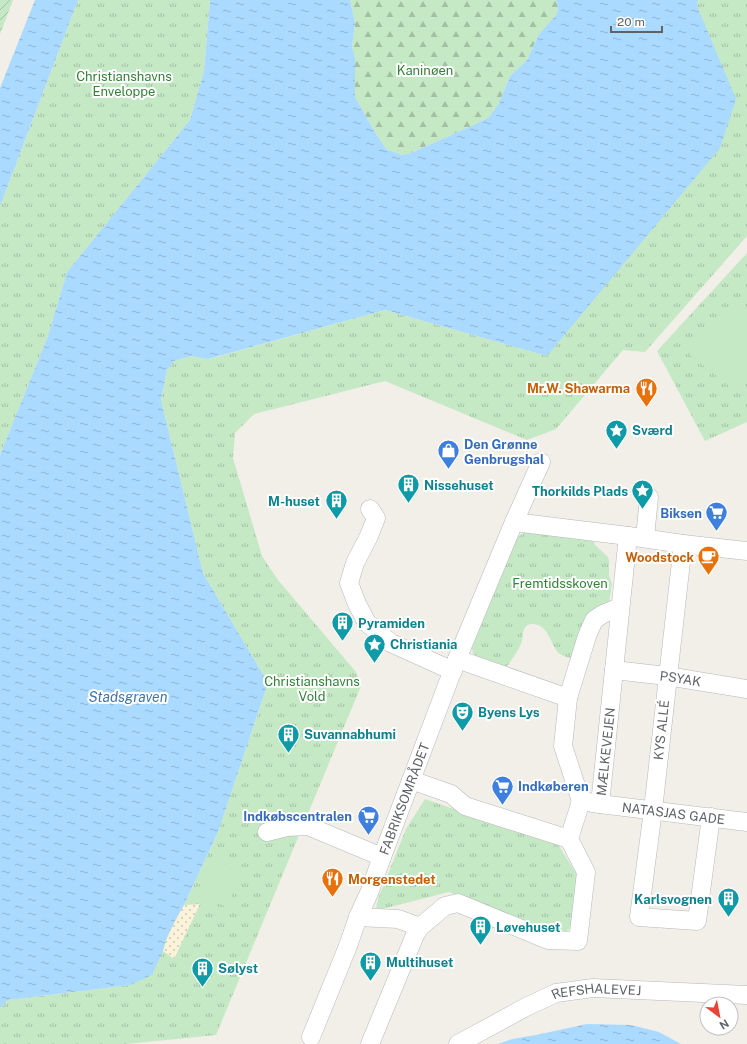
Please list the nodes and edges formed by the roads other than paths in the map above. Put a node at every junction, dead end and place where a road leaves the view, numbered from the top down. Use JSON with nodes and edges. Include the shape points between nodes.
{"nodes":[{"id":1,"x":541,"y":462,"type":"dead end"},
{"id":2,"x":649,"y":497,"type":"dead end"},
{"id":3,"x":370,"y":509,"type":"dead end"},
{"id":4,"x":514,"y":522,"type":"junction"},
{"id":5,"x":637,"y":537,"type":"junction"},
{"id":6,"x":683,"y":544,"type":"junction"},
{"id":7,"x":747,"y":551,"type":"edge"},
{"id":8,"x":620,"y":608,"type":"junction"},
{"id":9,"x":455,"y":666,"type":"junction"},
{"id":10,"x":614,"y":670,"type":"junction"},
{"id":11,"x":667,"y":676,"type":"junction"},
{"id":12,"x":747,"y":689,"type":"edge"},
{"id":13,"x":568,"y":698,"type":"junction"},
{"id":14,"x":411,"y":780,"type":"junction"},
{"id":15,"x":581,"y":801,"type":"junction"},
{"id":16,"x":600,"y":804,"type":"junction"},
{"id":17,"x":653,"y":810,"type":"junction"},
{"id":18,"x":711,"y":817,"type":"junction"},
{"id":19,"x":747,"y":822,"type":"edge"},
{"id":20,"x":267,"y":832,"type":"dead end"},
{"id":21,"x":569,"y":839,"type":"junction"},
{"id":22,"x":382,"y":857,"type":"junction"},
{"id":23,"x":358,"y":917,"type":"junction"},
{"id":24,"x":420,"y":927,"type":"junction"},
{"id":25,"x":747,"y":995,"type":"edge"},
{"id":26,"x":311,"y":1037,"type":"dead end"},
{"id":27,"x":370,"y":1044,"type":"edge"},
{"id":28,"x":458,"y":1044,"type":"edge"}],
"edges":[{"from":1,"to":4,"type":"street","name":"FABRIKSOMRÅDET"},
{"from":2,"to":5,"type":"street","name":"MÆLKEVEJEN"},
{"from":3,"to":9,"type":"street","via":[[376,518],[349,582],[367,623],[391,643]]},
{"from":4,"to":5,"type":"street"},
{"from":4,"to":9,"type":"street","name":"FABRIKSOMRÅDET"},
{"from":5,"to":6,"type":"street"},
{"from":5,"to":8,"type":"street","name":"MÆLKEVEJEN"},
{"from":6,"to":7,"type":"street"},
{"from":6,"to":11,"type":"street","name":"KYS ALLÉ"},
{"from":8,"to":10,"type":"street","name":"MÆLKEVEJEN"},
{"from":8,"to":13,"type":"street","via":[[594,620]]},
{"from":9,"to":13,"type":"street"},
{"from":9,"to":14,"type":"street","name":"FABRIKSOMRÅDET"},
{"from":10,"to":11,"type":"street","name":"PSYAK"},
{"from":10,"to":16,"type":"street","name":"MÆLKEVEJEN"},
{"from":11,"to":12,"type":"street","name":"PSYAK"},
{"from":11,"to":17,"type":"street","name":"KYS ALLÉ"},
{"from":13,"to":15,"type":"street","via":[[562,746]]},
{"from":14,"to":21,"type":"street","via":[[451,794],[465,806]]},
{"from":14,"to":22,"type":"street","name":"FABRIKSOMRÅDET"},
{"from":15,"to":16,"type":"street","name":"MÆLKEVEJEN"},
{"from":15,"to":21,"type":"street","name":"MÆLKEVEJEN"},
{"from":16,"to":17,"type":"street","name":"NATASJAS GADE"},
{"from":17,"to":18,"type":"street","name":"NATASJAS GADE"},
{"from":17,"to":18,"type":"street","name":"KYS ALLÉ","via":[[639,917],[697,920]]},
{"from":18,"to":19,"type":"street","name":"NATASJAS GADE"},
{"from":20,"to":22,"type":"street","via":[[287,827],[308,826]]},
{"from":21,"to":24,"type":"street","via":[[586,872],[578,940],[548,940],[458,903],[445,906]]},
{"from":22,"to":23,"type":"street","name":"FABRIKSOMRÅDET"},
{"from":23,"to":24,"type":"street","via":[[398,919]]},
{"from":23,"to":26,"type":"street","name":"FABRIKSOMRÅDET"},
{"from":24,"to":27,"type":"street"},
{"from":25,"to":28,"type":"street","name":"REFSHALEVEJ","via":[[593,988],[556,993]]}]}
